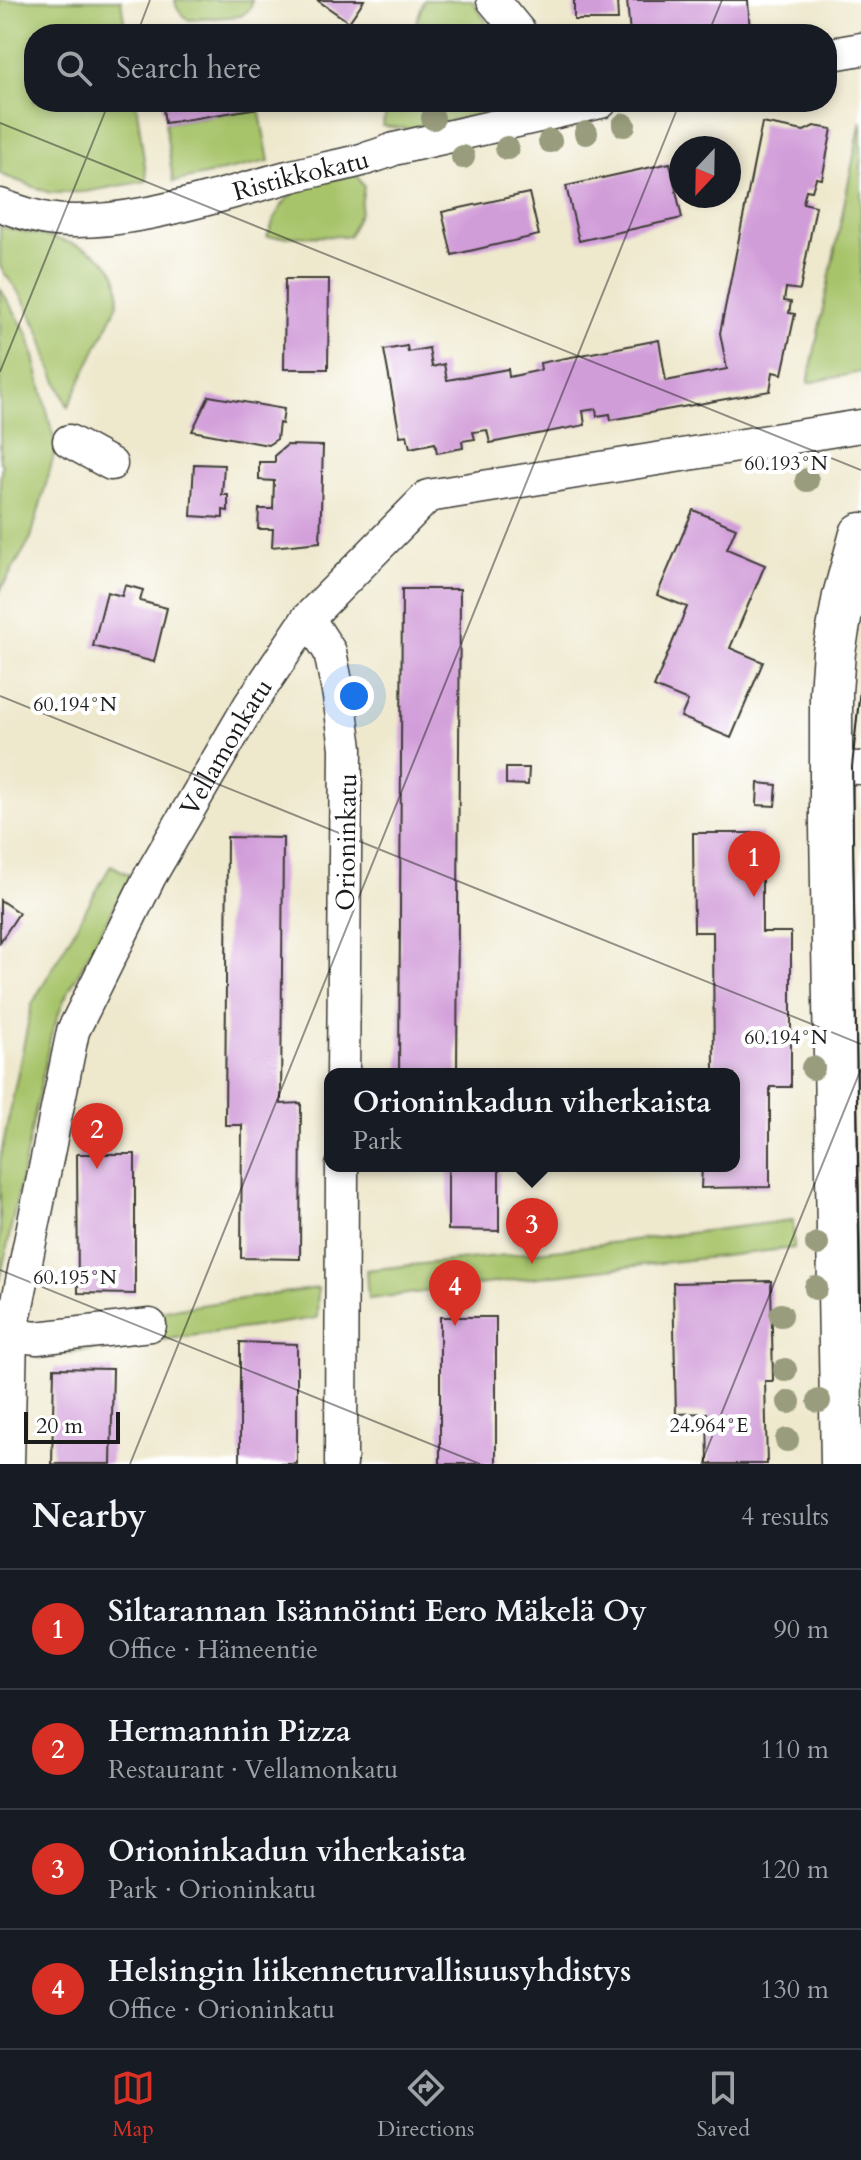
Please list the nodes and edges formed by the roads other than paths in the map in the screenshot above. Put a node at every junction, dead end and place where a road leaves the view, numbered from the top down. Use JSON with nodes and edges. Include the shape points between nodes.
{"nodes":[{"id":1,"x":493,"y":0,"type":"edge"},
{"id":2,"x":513,"y":24,"type":"edge"},
{"id":3,"x":861,"y":49,"type":"edge"},
{"id":4,"x":837,"y":53,"type":"edge"},
{"id":5,"x":557,"y":112,"type":"edge"},
{"id":6,"x":0,"y":205,"type":"edge"},
{"id":7,"x":861,"y":426,"type":"edge"},
{"id":8,"x":69,"y":441,"type":"dead end"},
{"id":9,"x":111,"y":464,"type":"dead end"},
{"id":10,"x":861,"y":534,"type":"edge"},
{"id":11,"x":308,"y":618,"type":"junction"},
{"id":12,"x":846,"y":767,"type":"edge"},
{"id":13,"x":343,"y":1068,"type":"edge"},
{"id":14,"x":342,"y":1172,"type":"edge"},
{"id":15,"x":150,"y":1325,"type":"dead end"},
{"id":16,"x":6,"y":1336,"type":"edge"},
{"id":17,"x":8,"y":1464,"type":"edge"},
{"id":18,"x":341,"y":1464,"type":"edge"},
{"id":19,"x":842,"y":1464,"type":"edge"}],
"edges":[{"from":1,"to":2,"type":"street"},
{"from":3,"to":4,"type":"street"},
{"from":5,"to":6,"type":"street","name":"Ristikkokatu","via":[[163,210],[73,221]]},
{"from":7,"to":11,"type":"street","name":"Vellamonkatu","via":[[428,496]]},
{"from":8,"to":9,"type":"street"},
{"from":10,"to":12,"type":"main road","via":[[844,596],[831,692]]},
{"from":11,"to":13,"type":"street","name":"Orioninkatu","via":[[330,652],[346,748]]},
{"from":11,"to":16,"type":"street","name":"Vellamonkatu","via":[[249,706],[144,886],[73,1031]]},
{"from":12,"to":19,"type":"main road"},
{"from":14,"to":18,"type":"street"},
{"from":15,"to":16,"type":"street","via":[[37,1338]]},
{"from":16,"to":17,"type":"street","name":"Vellamonkatu"}]}
